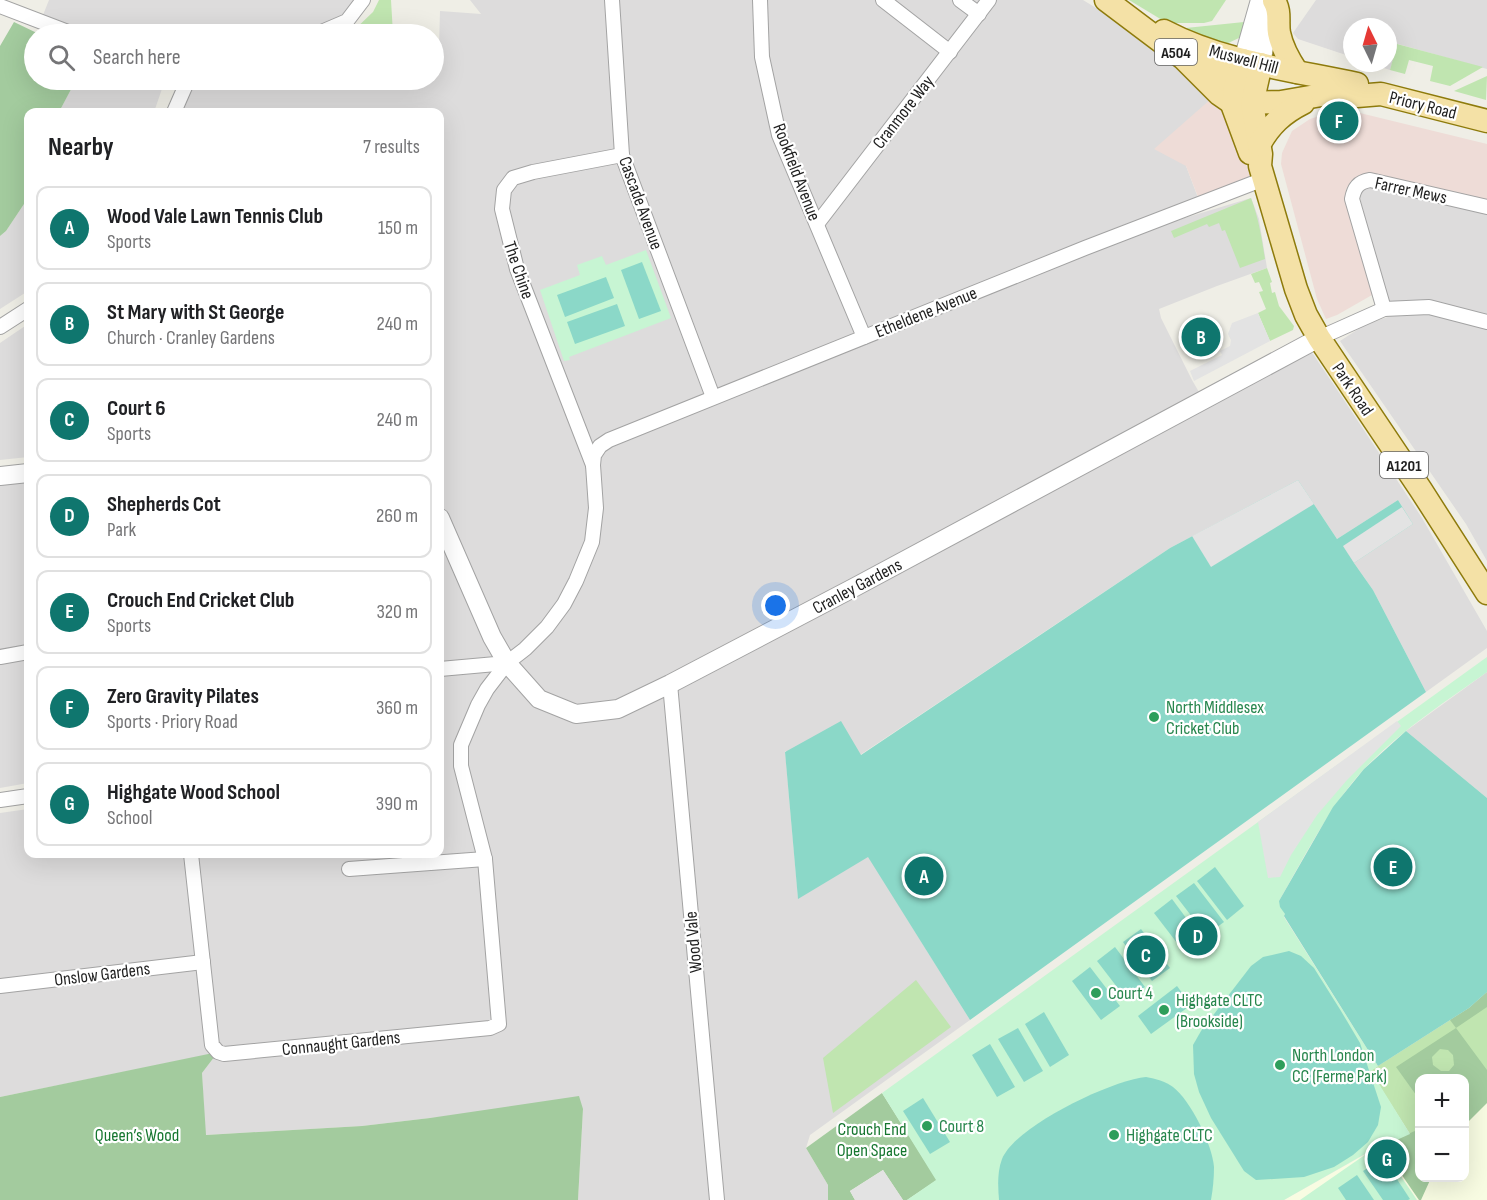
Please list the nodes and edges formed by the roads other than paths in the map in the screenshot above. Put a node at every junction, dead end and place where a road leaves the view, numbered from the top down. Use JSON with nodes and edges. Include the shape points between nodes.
{"nodes":[{"id":1,"x":363,"y":0,"type":"edge"},
{"id":2,"x":612,"y":0,"type":"edge"},
{"id":3,"x":760,"y":0,"type":"edge"},
{"id":4,"x":883,"y":0,"type":"edge"},
{"id":5,"x":960,"y":0,"type":"edge"},
{"id":6,"x":989,"y":0,"type":"edge"},
{"id":7,"x":1260,"y":0,"type":"edge"},
{"id":8,"x":1274,"y":0,"type":"edge"},
{"id":9,"x":1110,"y":3,"type":"edge"},
{"id":10,"x":0,"y":6,"type":"edge"},
{"id":11,"x":979,"y":14,"type":"junction"},
{"id":12,"x":47,"y":24,"type":"edge"},
{"id":13,"x":340,"y":24,"type":"edge"},
{"id":14,"x":1188,"y":43,"type":"junction"},
{"id":15,"x":950,"y":52,"type":"junction"},
{"id":16,"x":1252,"y":62,"type":"junction"},
{"id":17,"x":1298,"y":72,"type":"junction"},
{"id":18,"x":184,"y":90,"type":"edge"},
{"id":19,"x":1320,"y":94,"type":"junction"},
{"id":20,"x":1381,"y":94,"type":"junction"},
{"id":21,"x":1244,"y":96,"type":"junction"},
{"id":22,"x":176,"y":108,"type":"edge"},
{"id":23,"x":1487,"y":121,"type":"edge"},
{"id":24,"x":622,"y":155,"type":"junction"},
{"id":25,"x":1257,"y":169,"type":"junction"},
{"id":26,"x":1487,"y":207,"type":"edge"},
{"id":27,"x":817,"y":224,"type":"junction"},
{"id":28,"x":1384,"y":309,"type":"junction"},
{"id":29,"x":24,"y":312,"type":"edge"},
{"id":30,"x":1487,"y":322,"type":"edge"},
{"id":31,"x":0,"y":327,"type":"edge"},
{"id":32,"x":864,"y":337,"type":"junction"},
{"id":33,"x":1319,"y":338,"type":"junction"},
{"id":34,"x":713,"y":398,"type":"junction"},
{"id":35,"x":593,"y":460,"type":"junction"},
{"id":36,"x":24,"y":474,"type":"edge"},
{"id":37,"x":0,"y":477,"type":"edge"},
{"id":38,"x":444,"y":527,"type":"edge"},
{"id":39,"x":1487,"y":593,"type":"edge"},
{"id":40,"x":24,"y":653,"type":"edge"},
{"id":41,"x":0,"y":657,"type":"edge"},
{"id":42,"x":507,"y":663,"type":"junction"},
{"id":43,"x":444,"y":669,"type":"edge"},
{"id":44,"x":670,"y":684,"type":"junction"},
{"id":45,"x":24,"y":797,"type":"edge"},
{"id":46,"x":0,"y":800,"type":"edge"},
{"id":47,"x":191,"y":858,"type":"edge"},
{"id":48,"x":485,"y":859,"type":"junction"},
{"id":49,"x":349,"y":869,"type":"dead end"},
{"id":50,"x":203,"y":962,"type":"junction"},
{"id":51,"x":0,"y":986,"type":"edge"},
{"id":52,"x":717,"y":1200,"type":"edge"}],
"edges":[{"from":1,"to":13,"type":"street","via":[[347,21]]},
{"from":2,"to":24,"type":"street","name":"Cascade Avenue"},
{"from":3,"to":27,"type":"street","name":"Rookfield Avenue","via":[[762,57],[779,135]]},
{"from":4,"to":15,"type":"street"},
{"from":5,"to":11,"type":"street"},
{"from":6,"to":11,"type":"street","name":"Cranmore Way"},
{"from":7,"to":16,"type":"street"},
{"from":8,"to":16,"type":"street"},
{"from":8,"to":17,"type":"main road","via":[[1282,45]]},
{"from":9,"to":14,"type":"main road","name":"Muswell Hill","number":"A504"},
{"from":9,"to":21,"type":"main road","name":"Muswell Hill","number":"A504","via":[[1184,58],[1219,94]]},
{"from":10,"to":12,"type":"street"},
{"from":11,"to":15,"type":"street","name":"Cranmore Way"},
{"from":14,"to":16,"type":"main road","name":"Muswell Hill","number":"A504"},
{"from":14,"to":21,"type":"main road","number":"A1201"},
{"from":15,"to":27,"type":"street","name":"Cranmore Way"},
{"from":16,"to":17,"type":"main road","name":"Muswell Hill","number":"A504"},
{"from":16,"to":21,"type":"main road","name":"Park Road"},
{"from":17,"to":20,"type":"main road","name":"Muswell Hill","number":"A504","via":[[1357,84]]},
{"from":18,"to":22,"type":"street"},
{"from":19,"to":20,"type":"main road","name":"Priory Road","number":"A504"},
{"from":19,"to":21,"type":"main road","name":"Priory Road","number":"A504","via":[[1281,102]]},
{"from":19,"to":25,"type":"main road","via":[[1280,116],[1267,131]]},
{"from":20,"to":23,"type":"main road","name":"Priory Road","number":"A504"},
{"from":21,"to":25,"type":"main road","name":"Park Road","number":"A1201","via":[[1234,113]]},
{"from":24,"to":34,"type":"street","name":"Cascade Avenue"},
{"from":24,"to":35,"type":"street","name":"The Chine","via":[[513,178],[504,190],[502,209],[517,269]]},
{"from":25,"to":32,"type":"street","name":"Etheldene Avenue","via":[[1095,244]]},
{"from":25,"to":33,"type":"main road","name":"Park Road","number":"A1201","via":[[1296,289]]},
{"from":26,"to":28,"type":"street","name":"Farrer Mews","via":[[1370,180],[1358,185],[1352,199]]},
{"from":27,"to":32,"type":"street","name":"Rookfield Avenue"},
{"from":28,"to":30,"type":"street","via":[[1430,307]]},
{"from":28,"to":33,"type":"street"},
{"from":29,"to":31,"type":"street"},
{"from":32,"to":34,"type":"street","name":"Etheldene Avenue"},
{"from":33,"to":39,"type":"main road","name":"Park Road","number":"A1201"},
{"from":33,"to":44,"type":"street","name":"Cranley Gardens"},
{"from":34,"to":35,"type":"street","name":"Etheldene Avenue","via":[[609,440],[600,446]]},
{"from":35,"to":42,"type":"street","name":"The Chine","via":[[596,507],[592,542],[580,571],[547,627]]},
{"from":36,"to":37,"type":"street"},
{"from":38,"to":42,"type":"street","name":"Cranley Gardens"},
{"from":40,"to":41,"type":"street"},
{"from":42,"to":43,"type":"street"},
{"from":42,"to":44,"type":"street","name":"Cranley Gardens","via":[[539,699],[576,714],[618,709]]},
{"from":42,"to":48,"type":"street","name":"Connaught Gardens","via":[[478,705],[461,745],[461,766]]},
{"from":44,"to":52,"type":"street","name":"Wood Vale"},
{"from":45,"to":46,"type":"street"},
{"from":47,"to":50,"type":"street","name":"Connaught Gardens"},
{"from":48,"to":49,"type":"street"},
{"from":48,"to":50,"type":"street","name":"Connaught Gardens","via":[[499,1016],[499,1024],[490,1028],[224,1054],[212,1045]]},
{"from":50,"to":51,"type":"street","name":"Onslow Gardens"}]}
